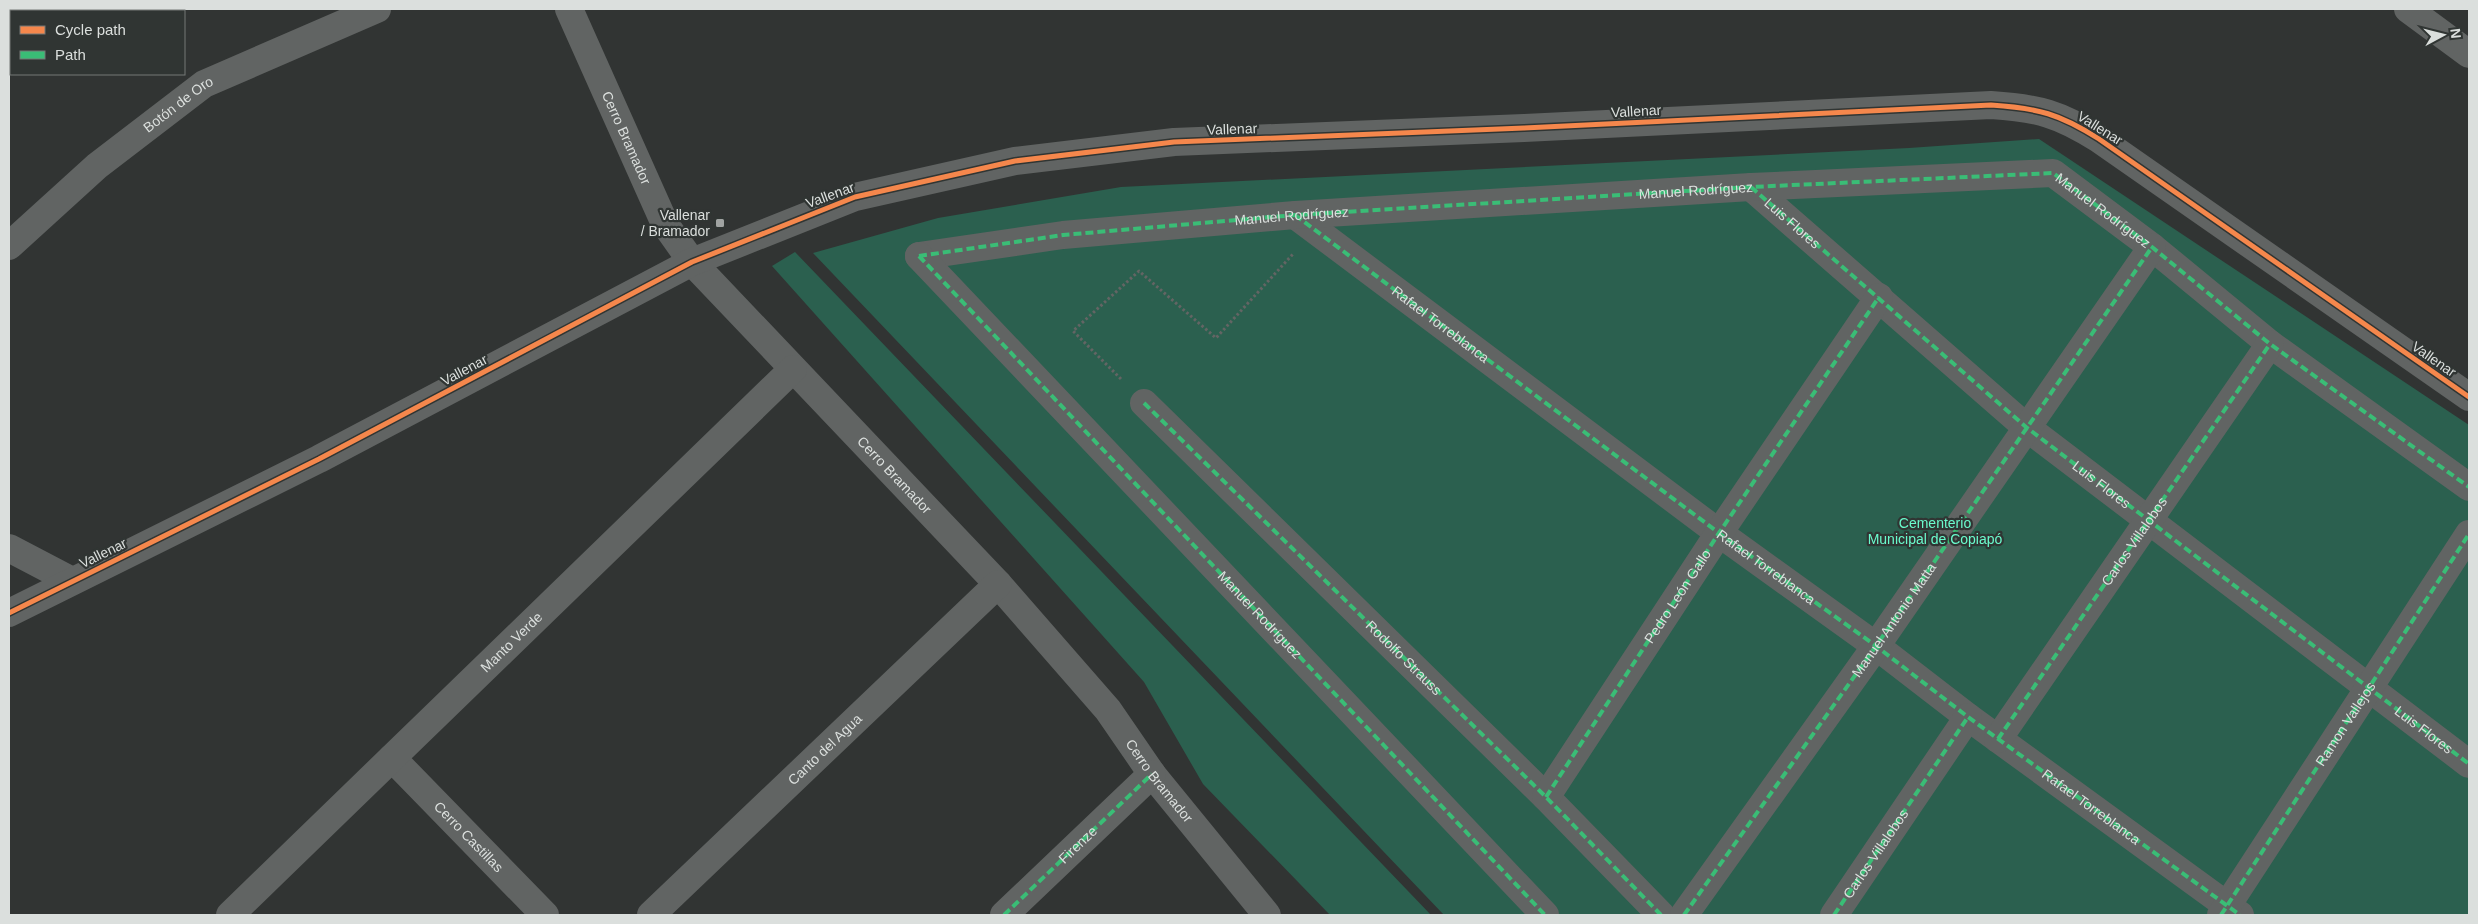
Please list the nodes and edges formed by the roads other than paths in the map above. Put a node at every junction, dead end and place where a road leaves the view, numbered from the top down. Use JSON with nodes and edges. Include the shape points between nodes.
{"nodes":[{"id":1,"x":377,"y":9,"type":"edge"},
{"id":2,"x":569,"y":9,"type":"edge"},
{"id":3,"x":2408,"y":9,"type":"edge"},
{"id":4,"x":2469,"y":54,"type":"edge"},
{"id":5,"x":1750,"y":187,"type":"junction"},
{"id":6,"x":1295,"y":216,"type":"junction"},
{"id":7,"x":9,"y":246,"type":"edge"},
{"id":8,"x":2152,"y":247,"type":"junction"},
{"id":9,"x":692,"y":262,"type":"junction"},
{"id":10,"x":1879,"y":297,"type":"junction"},
{"id":11,"x":2270,"y":344,"type":"junction"},
{"id":12,"x":793,"y":369,"type":"junction"},
{"id":13,"x":2469,"y":397,"type":"edge"},
{"id":14,"x":1144,"y":403,"type":"road end"},
{"id":15,"x":2026,"y":427,"type":"junction"},
{"id":16,"x":2469,"y":487,"type":"edge"},
{"id":17,"x":2149,"y":520,"type":"junction"},
{"id":18,"x":1719,"y":533,"type":"junction"},
{"id":19,"x":2469,"y":534,"type":"edge"},
{"id":20,"x":9,"y":548,"type":"edge"},
{"id":21,"x":72,"y":581,"type":"junction"},
{"id":22,"x":998,"y":584,"type":"junction"},
{"id":23,"x":9,"y":613,"type":"edge"},
{"id":24,"x":1876,"y":646,"type":"junction"},
{"id":25,"x":2368,"y":689,"type":"junction"},
{"id":26,"x":1968,"y":717,"type":"junction"},
{"id":27,"x":1998,"y":739,"type":"junction"},
{"id":28,"x":392,"y":758,"type":"junction"},
{"id":29,"x":2469,"y":764,"type":"edge"},
{"id":30,"x":1152,"y":774,"type":"junction"},
{"id":31,"x":1546,"y":797,"type":"junction"},
{"id":32,"x":2229,"y":912,"type":"edge"},
{"id":33,"x":230,"y":915,"type":"edge"},
{"id":34,"x":544,"y":915,"type":"edge"},
{"id":35,"x":651,"y":915,"type":"edge"},
{"id":36,"x":1004,"y":915,"type":"edge"},
{"id":37,"x":1267,"y":915,"type":"edge"},
{"id":38,"x":1545,"y":915,"type":"edge"},
{"id":39,"x":1661,"y":915,"type":"edge"},
{"id":40,"x":1684,"y":915,"type":"edge"},
{"id":41,"x":1834,"y":915,"type":"edge"}],
"edges":[{"from":1,"to":7,"type":"street","name":"Botón de Oro","via":[[204,84],[98,166]]},
{"from":2,"to":9,"type":"street","name":"Cerro Bramador","via":[[664,224]]},
{"from":3,"to":4,"type":"street"},
{"from":5,"to":6,"type":"street","name":"Manuel Rodríguez"},
{"from":5,"to":8,"type":"street","name":"Manuel Rodríguez","via":[[2054,173]]},
{"from":5,"to":10,"type":"street","name":"Luis Flores"},
{"from":6,"to":18,"type":"street","name":"Rafael Torreblanca"},
{"from":6,"to":38,"type":"street","name":"Manuel Rodríguez","via":[[1063,235],[919,256]]},
{"from":8,"to":11,"type":"street","name":"Manuel Rodríguez"},
{"from":8,"to":15,"type":"street","name":"Manuel Antonio Matta"},
{"from":9,"to":12,"type":"street","name":"Cerro Bramador"},
{"from":9,"to":13,"type":"street","name":"Vallenar","via":[[855,197],[1015,160],[1174,142],[2017,106],[2049,112],[2099,139]]},
{"from":9,"to":21,"type":"street","name":"Vallenar","via":[[318,459]]},
{"from":10,"to":15,"type":"street","name":"Luis Flores"},
{"from":10,"to":18,"type":"street","name":"Pedro León Gallo"},
{"from":11,"to":16,"type":"street","name":"Manuel Rodríguez"},
{"from":11,"to":17,"type":"street","name":"Carlos Villalobos"},
{"from":12,"to":22,"type":"street","name":"Cerro Bramador"},
{"from":12,"to":28,"type":"street","name":"Manto Verde"},
{"from":14,"to":31,"type":"street","name":"Rodolfo Strauss"},
{"from":15,"to":17,"type":"street","name":"Luis Flores"},
{"from":15,"to":24,"type":"street","name":"Manuel Antonio Matta"},
{"from":17,"to":25,"type":"street","name":"Luis Flores"},
{"from":17,"to":27,"type":"street","name":"Carlos Villalobos"},
{"from":18,"to":24,"type":"street","name":"Rafael Torreblanca"},
{"from":18,"to":31,"type":"street","name":"Pedro León Gallo"},
{"from":19,"to":25,"type":"street","name":"Ramon Vallejos"},
{"from":20,"to":21,"type":"street"},
{"from":21,"to":23,"type":"street","name":"Vallenar"},
{"from":22,"to":30,"type":"street","name":"Cerro Bramador","via":[[1108,710]]},
{"from":22,"to":35,"type":"street","name":"Canto del Agua"},
{"from":24,"to":26,"type":"street","name":"Rafael Torreblanca"},
{"from":24,"to":40,"type":"street","name":"Manuel Antonio Matta"},
{"from":25,"to":29,"type":"street","name":"Luis Flores"},
{"from":25,"to":32,"type":"street","name":"Ramon Vallejos"},
{"from":26,"to":27,"type":"street","name":"Rafael Torreblanca"},
{"from":26,"to":41,"type":"street","name":"Carlos Villalobos"},
{"from":27,"to":32,"type":"street","name":"Rafael Torreblanca"},
{"from":28,"to":33,"type":"street","name":"Manto Verde"},
{"from":28,"to":34,"type":"street","name":"Cerro Castillas"},
{"from":30,"to":36,"type":"street","name":"Firenze"},
{"from":30,"to":37,"type":"street","name":"Cerro Bramador"},
{"from":31,"to":39,"type":"street","name":"Rodolfo Strauss"}]}
